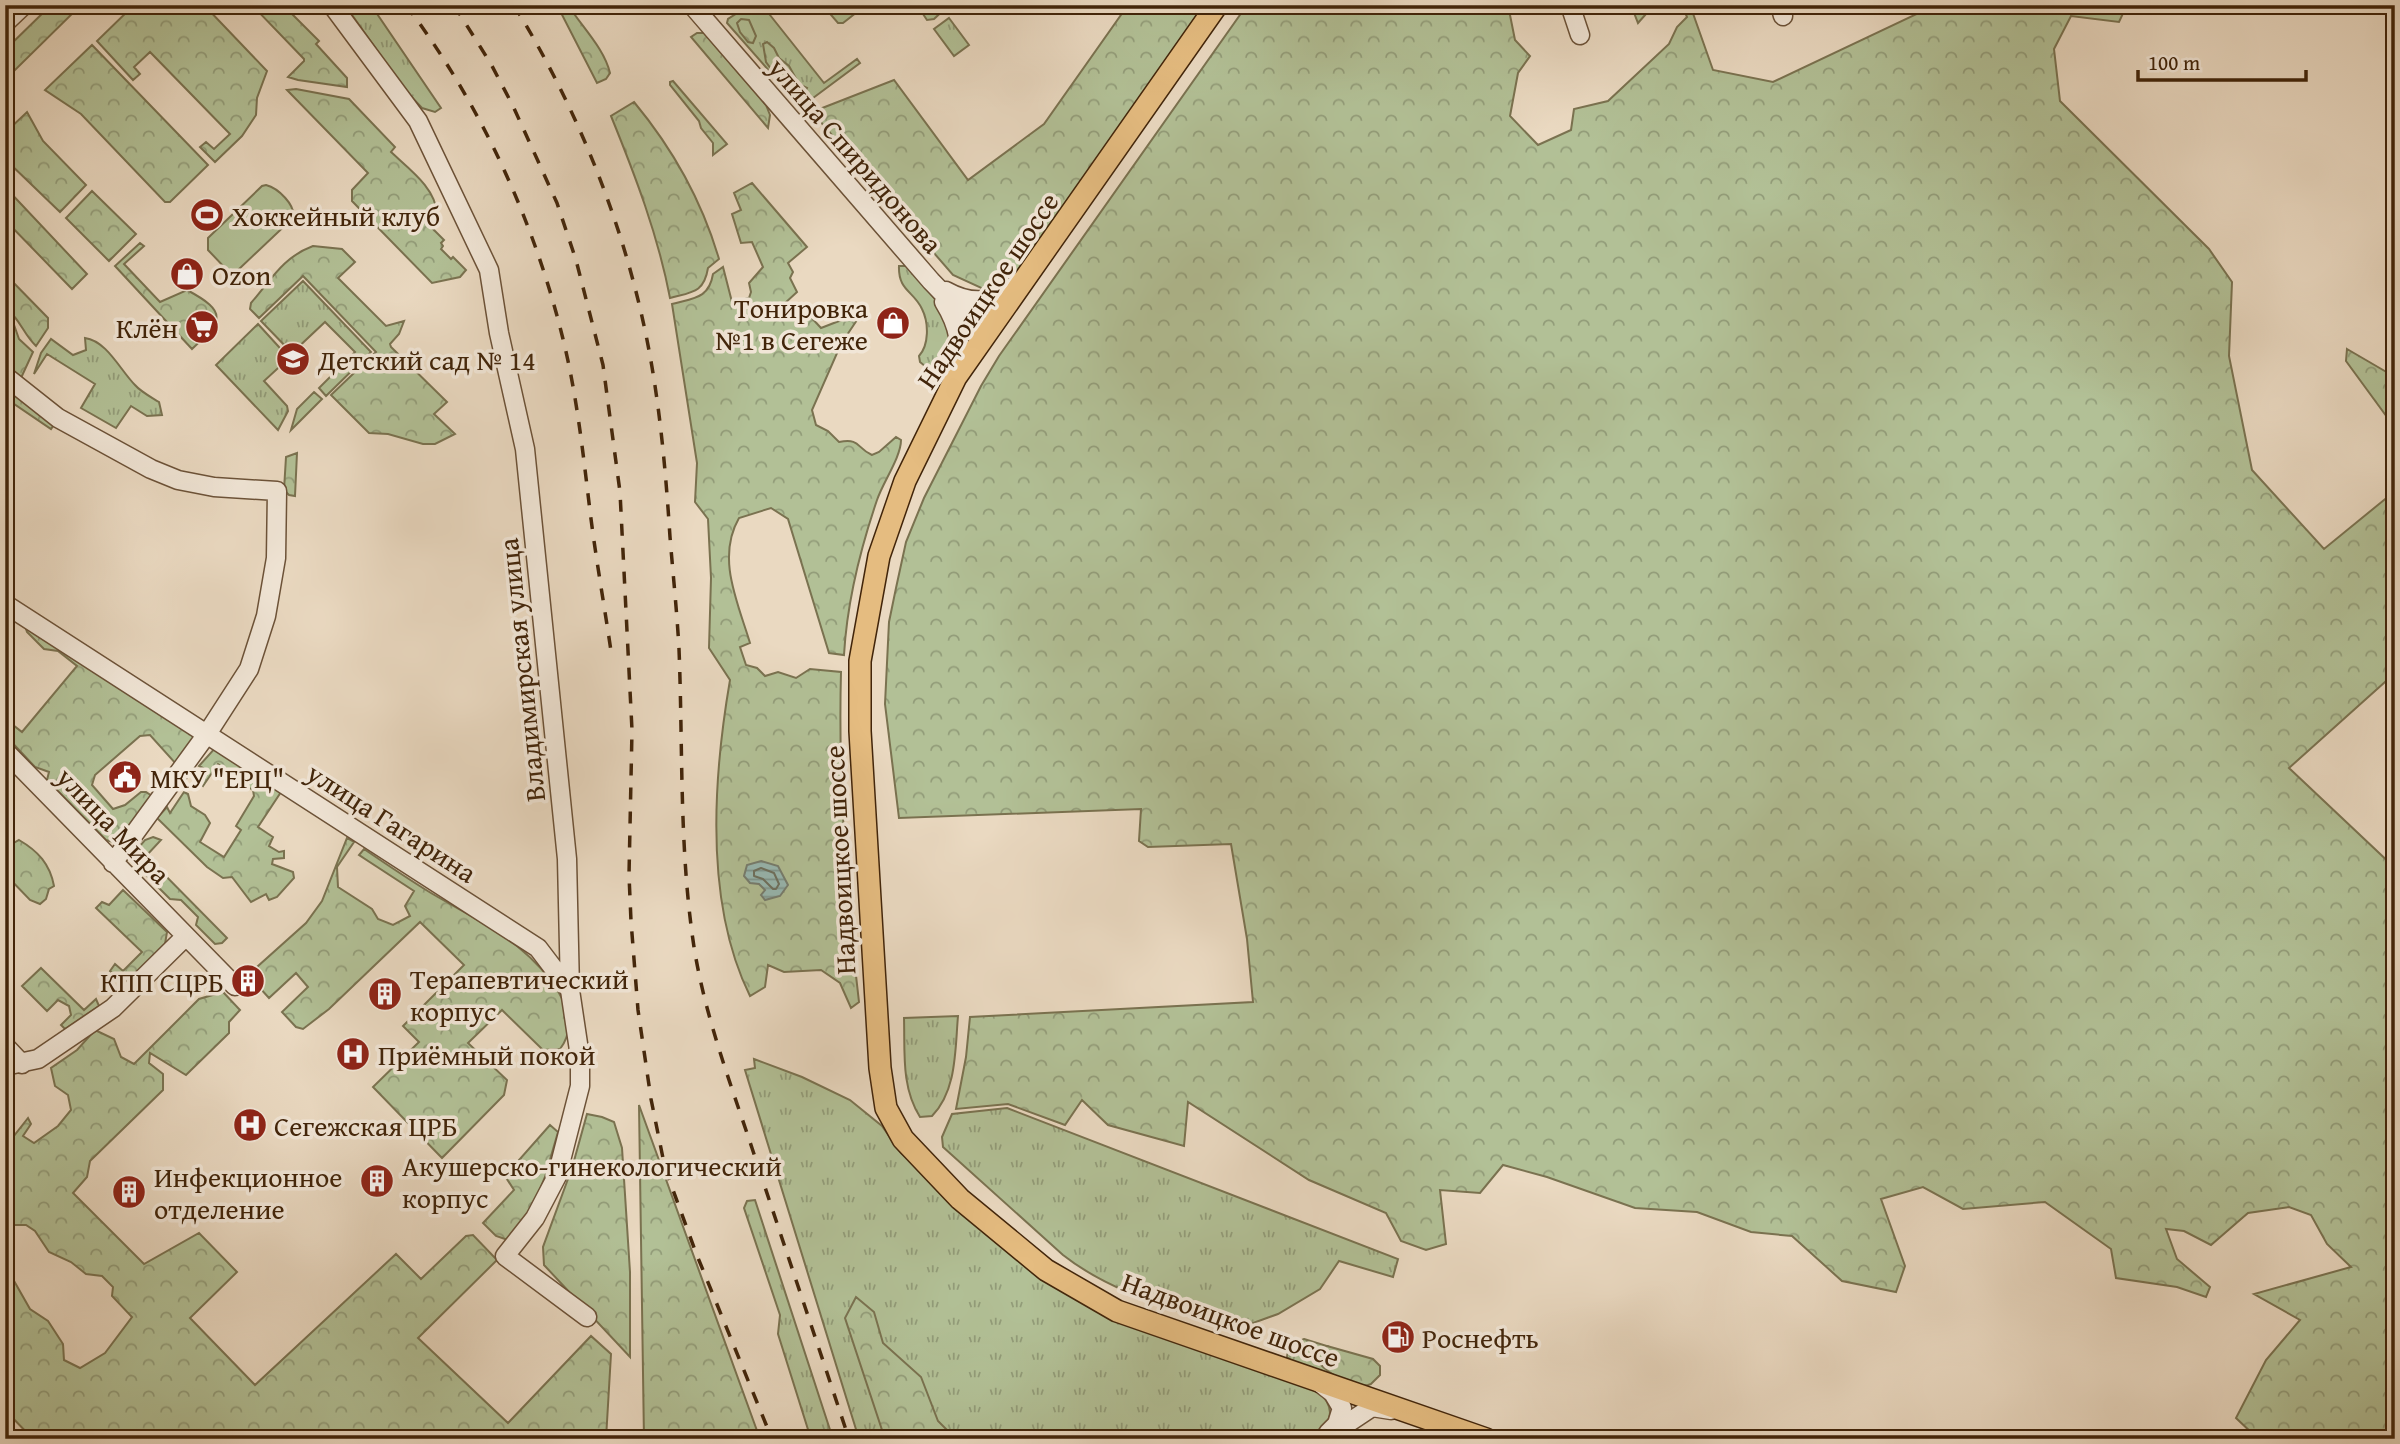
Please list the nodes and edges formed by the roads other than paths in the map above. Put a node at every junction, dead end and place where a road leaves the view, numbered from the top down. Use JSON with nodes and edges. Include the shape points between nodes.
{"nodes":[{"id":1,"x":24,"y":5,"type":"edge"},
{"id":2,"x":332,"y":5,"type":"edge"},
{"id":3,"x":692,"y":5,"type":"edge"},
{"id":4,"x":1217,"y":5,"type":"edge"},
{"id":5,"x":1570,"y":5,"type":"edge"},
{"id":6,"x":5,"y":23,"type":"edge"},
{"id":7,"x":1580,"y":35,"type":"dead end"},
{"id":8,"x":1033,"y":267,"type":"junction"},
{"id":9,"x":931,"y":281,"type":"junction"},
{"id":10,"x":984,"y":336,"type":"junction"},
{"id":11,"x":5,"y":376,"type":"edge"},
{"id":12,"x":957,"y":377,"type":"junction"},
{"id":13,"x":5,"y":604,"type":"edge"},
{"id":14,"x":207,"y":734,"type":"junction"},
{"id":15,"x":5,"y":751,"type":"edge"},
{"id":16,"x":113,"y":863,"type":"junction"},
{"id":17,"x":569,"y":930,"type":"junction"},
{"id":18,"x":186,"y":936,"type":"junction"},
{"id":19,"x":538,"y":948,"type":"junction"},
{"id":20,"x":235,"y":986,"type":"dead end"},
{"id":21,"x":570,"y":990,"type":"junction"},
{"id":22,"x":5,"y":1046,"type":"edge"},
{"id":23,"x":14,"y":1065,"type":"edge"},
{"id":24,"x":587,"y":1317,"type":"dead end"},
{"id":25,"x":1317,"y":1381,"type":"junction"},
{"id":26,"x":1415,"y":1414,"type":"junction"},
{"id":27,"x":1323,"y":1439,"type":"edge"},
{"id":28,"x":1486,"y":1439,"type":"edge"}],
"edges":[{"from":1,"to":6,"type":"street"},
{"from":2,"to":17,"type":"street","name":"Владимирская улица","via":[[418,121],[489,270],[525,449],[565,846]]},
{"from":3,"to":9,"type":"street","name":"улица Спиридонова"},
{"from":4,"to":8,"type":"main road","name":"Надвоицкое шоссе"},
{"from":5,"to":7,"type":"street"},
{"from":8,"to":9,"type":"street","via":[[1008,291],[979,302],[962,299]]},
{"from":8,"to":10,"type":"main road","name":"Надвоицкое шоссе"},
{"from":9,"to":10,"type":"street","name":"улица Спиридонова"},
{"from":9,"to":12,"type":"street","via":[[959,332]]},
{"from":10,"to":12,"type":"main road","name":"Надвоицкое шоссе"},
{"from":11,"to":14,"type":"street","via":[[58,418],[151,469],[214,487],[277,491],[276,558],[266,616],[249,669]]},
{"from":12,"to":25,"type":"main road","name":"Надвоицкое шоссе","via":[[905,481],[879,556],[860,662],[861,758],[886,1108],[903,1139],[960,1199],[1046,1270],[1117,1311]]},
{"from":13,"to":14,"type":"street","name":"улица Гагарина"},
{"from":14,"to":16,"type":"street"},
{"from":14,"to":19,"type":"street","name":"улица Гагарина"},
{"from":15,"to":16,"type":"street","name":"улица Мира"},
{"from":16,"to":18,"type":"street","name":"улица Мира"},
{"from":17,"to":19,"type":"street"},
{"from":17,"to":21,"type":"street","name":"Владимирская улица"},
{"from":18,"to":20,"type":"street","name":"улица Мира"},
{"from":18,"to":23,"type":"street","via":[[113,1008],[37,1059]]},
{"from":19,"to":21,"type":"street","name":"улица Гагарина"},
{"from":21,"to":24,"type":"street","name":"Владимирская улица","via":[[580,1067],[572,1125],[535,1218],[505,1256]]},
{"from":22,"to":23,"type":"street"},
{"from":25,"to":26,"type":"main road","name":"Надвоицкое шоссе"},
{"from":25,"to":27,"type":"street","via":[[1333,1393],[1342,1408],[1337,1424]]},
{"from":26,"to":27,"type":"street","via":[[1372,1407]]},
{"from":26,"to":28,"type":"main road","name":"Надвоицкое шоссе"}]}
